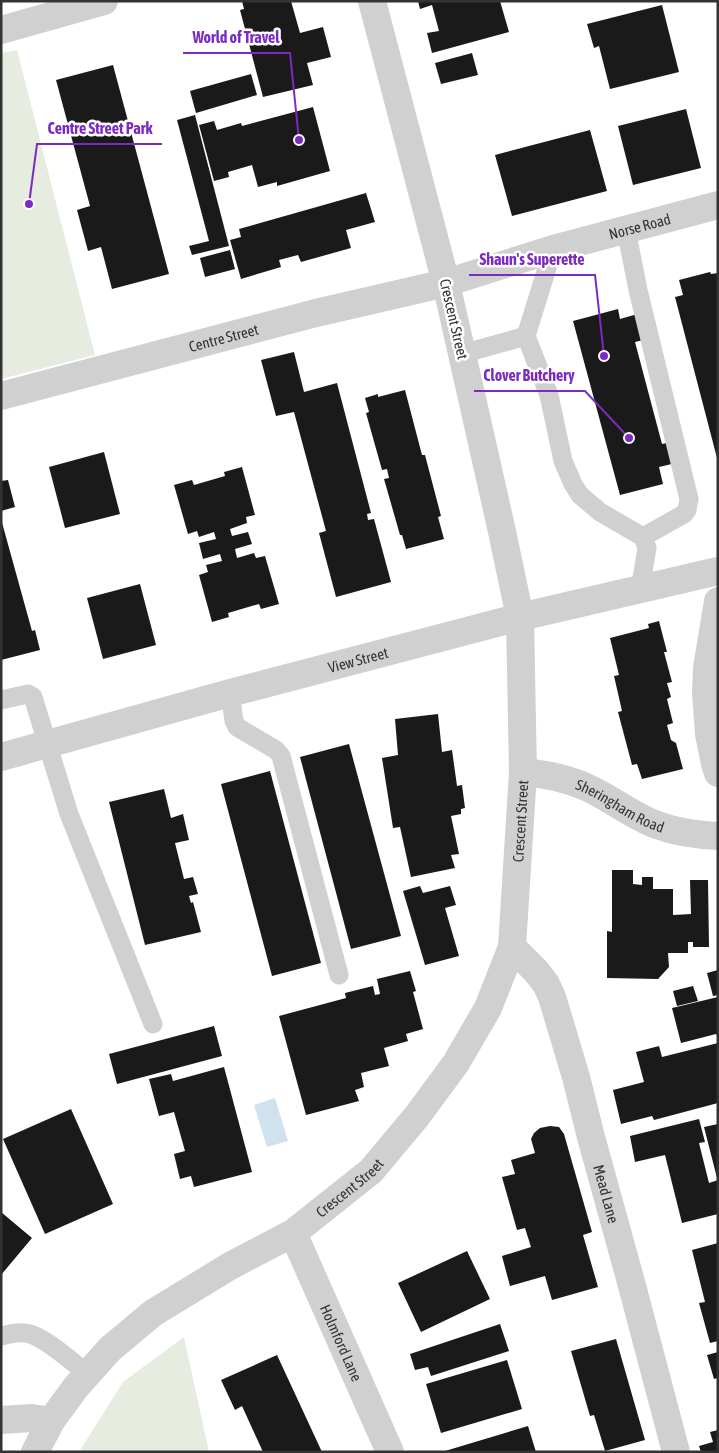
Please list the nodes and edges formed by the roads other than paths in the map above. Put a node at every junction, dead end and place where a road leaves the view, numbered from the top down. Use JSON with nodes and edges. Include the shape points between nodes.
{"nodes":[{"id":1,"x":104,"y":1,"type":"edge"},
{"id":2,"x":372,"y":1,"type":"edge"},
{"id":3,"x":1,"y":30,"type":"edge"},
{"id":4,"x":718,"y":205,"type":"edge"},
{"id":5,"x":626,"y":229,"type":"junction"},
{"id":6,"x":553,"y":249,"type":"junction"},
{"id":7,"x":446,"y":283,"type":"junction"},
{"id":8,"x":526,"y":336,"type":"junction"},
{"id":9,"x":462,"y":354,"type":"junction"},
{"id":10,"x":1,"y":396,"type":"edge"},
{"id":11,"x":643,"y":537,"type":"junction"},
{"id":12,"x":718,"y":571,"type":"edge"},
{"id":13,"x":640,"y":590,"type":"junction"},
{"id":14,"x":718,"y":601,"type":"edge"},
{"id":15,"x":520,"y":617,"type":"junction"},
{"id":16,"x":230,"y":693,"type":"junction"},
{"id":17,"x":1,"y":700,"type":"edge"},
{"id":18,"x":49,"y":744,"type":"junction"},
{"id":19,"x":1,"y":757,"type":"edge"},
{"id":20,"x":523,"y":772,"type":"junction"},
{"id":21,"x":718,"y":773,"type":"edge"},
{"id":22,"x":718,"y":836,"type":"edge"},
{"id":23,"x":512,"y":947,"type":"junction"},
{"id":24,"x":339,"y":975,"type":"dead end"},
{"id":25,"x":153,"y":1024,"type":"dead end"},
{"id":26,"x":293,"y":1233,"type":"junction"},
{"id":27,"x":1,"y":1336,"type":"edge"},
{"id":28,"x":88,"y":1374,"type":"junction"},
{"id":29,"x":1,"y":1420,"type":"edge"},
{"id":30,"x":51,"y":1421,"type":"junction"},
{"id":31,"x":35,"y":1452,"type":"edge"},
{"id":32,"x":390,"y":1452,"type":"edge"},
{"id":33,"x":676,"y":1452,"type":"edge"}],
"edges":[{"from":1,"to":3,"type":"street"},
{"from":2,"to":7,"type":"street","name":"Crescent Street"},
{"from":4,"to":5,"type":"street","name":"Norse Road"},
{"from":5,"to":6,"type":"street","name":"Norse Road"},
{"from":5,"to":11,"type":"lane","via":[[690,499],[684,514]]},
{"from":6,"to":7,"type":"street","name":"Norse Road"},
{"from":6,"to":8,"type":"lane"},
{"from":7,"to":9,"type":"street","name":"Crescent Street"},
{"from":7,"to":10,"type":"street","name":"Centre Street","via":[[316,312]]},
{"from":8,"to":9,"type":"lane"},
{"from":8,"to":11,"type":"lane","via":[[549,395],[563,461],[572,484],[600,512]]},
{"from":9,"to":15,"type":"street","name":"Crescent Street"},
{"from":11,"to":13,"type":"lane","via":[[647,548]]},
{"from":12,"to":13,"type":"street","name":"View Street"},
{"from":13,"to":15,"type":"street","name":"View Street"},
{"from":14,"to":21,"type":"street","via":[[706,693],[709,734]]},
{"from":15,"to":16,"type":"street","name":"View Street"},
{"from":15,"to":20,"type":"street","name":"Crescent Street"},
{"from":16,"to":18,"type":"street","name":"View Street"},
{"from":16,"to":24,"type":"lane","via":[[237,726],[281,756]]},
{"from":17,"to":18,"type":"lane","via":[[28,694],[34,697]]},
{"from":18,"to":19,"type":"street","name":"View Street"},
{"from":18,"to":25,"type":"lane","via":[[69,814]]},
{"from":20,"to":22,"type":"street","name":"Sheringham Road","via":[[544,774],[587,787],[658,825]]},
{"from":20,"to":23,"type":"street","name":"Crescent Street"},
{"from":23,"to":26,"type":"street","name":"Crescent Street","via":[[488,1008],[456,1063],[417,1116],[371,1172]]},
{"from":23,"to":33,"type":"street","name":"Mead Lane","via":[[536,971],[552,997]]},
{"from":26,"to":28,"type":"street","name":"Crescent Street","via":[[230,1266],[153,1313],[110,1349]]},
{"from":26,"to":32,"type":"street","name":"Holmford Lane"},
{"from":27,"to":28,"type":"lane","via":[[27,1333],[44,1340]]},
{"from":28,"to":30,"type":"street","name":"Crescent Street"},
{"from":29,"to":30,"type":"street","via":[[32,1418]]},
{"from":30,"to":31,"type":"street","name":"Crescent Street"}]}
